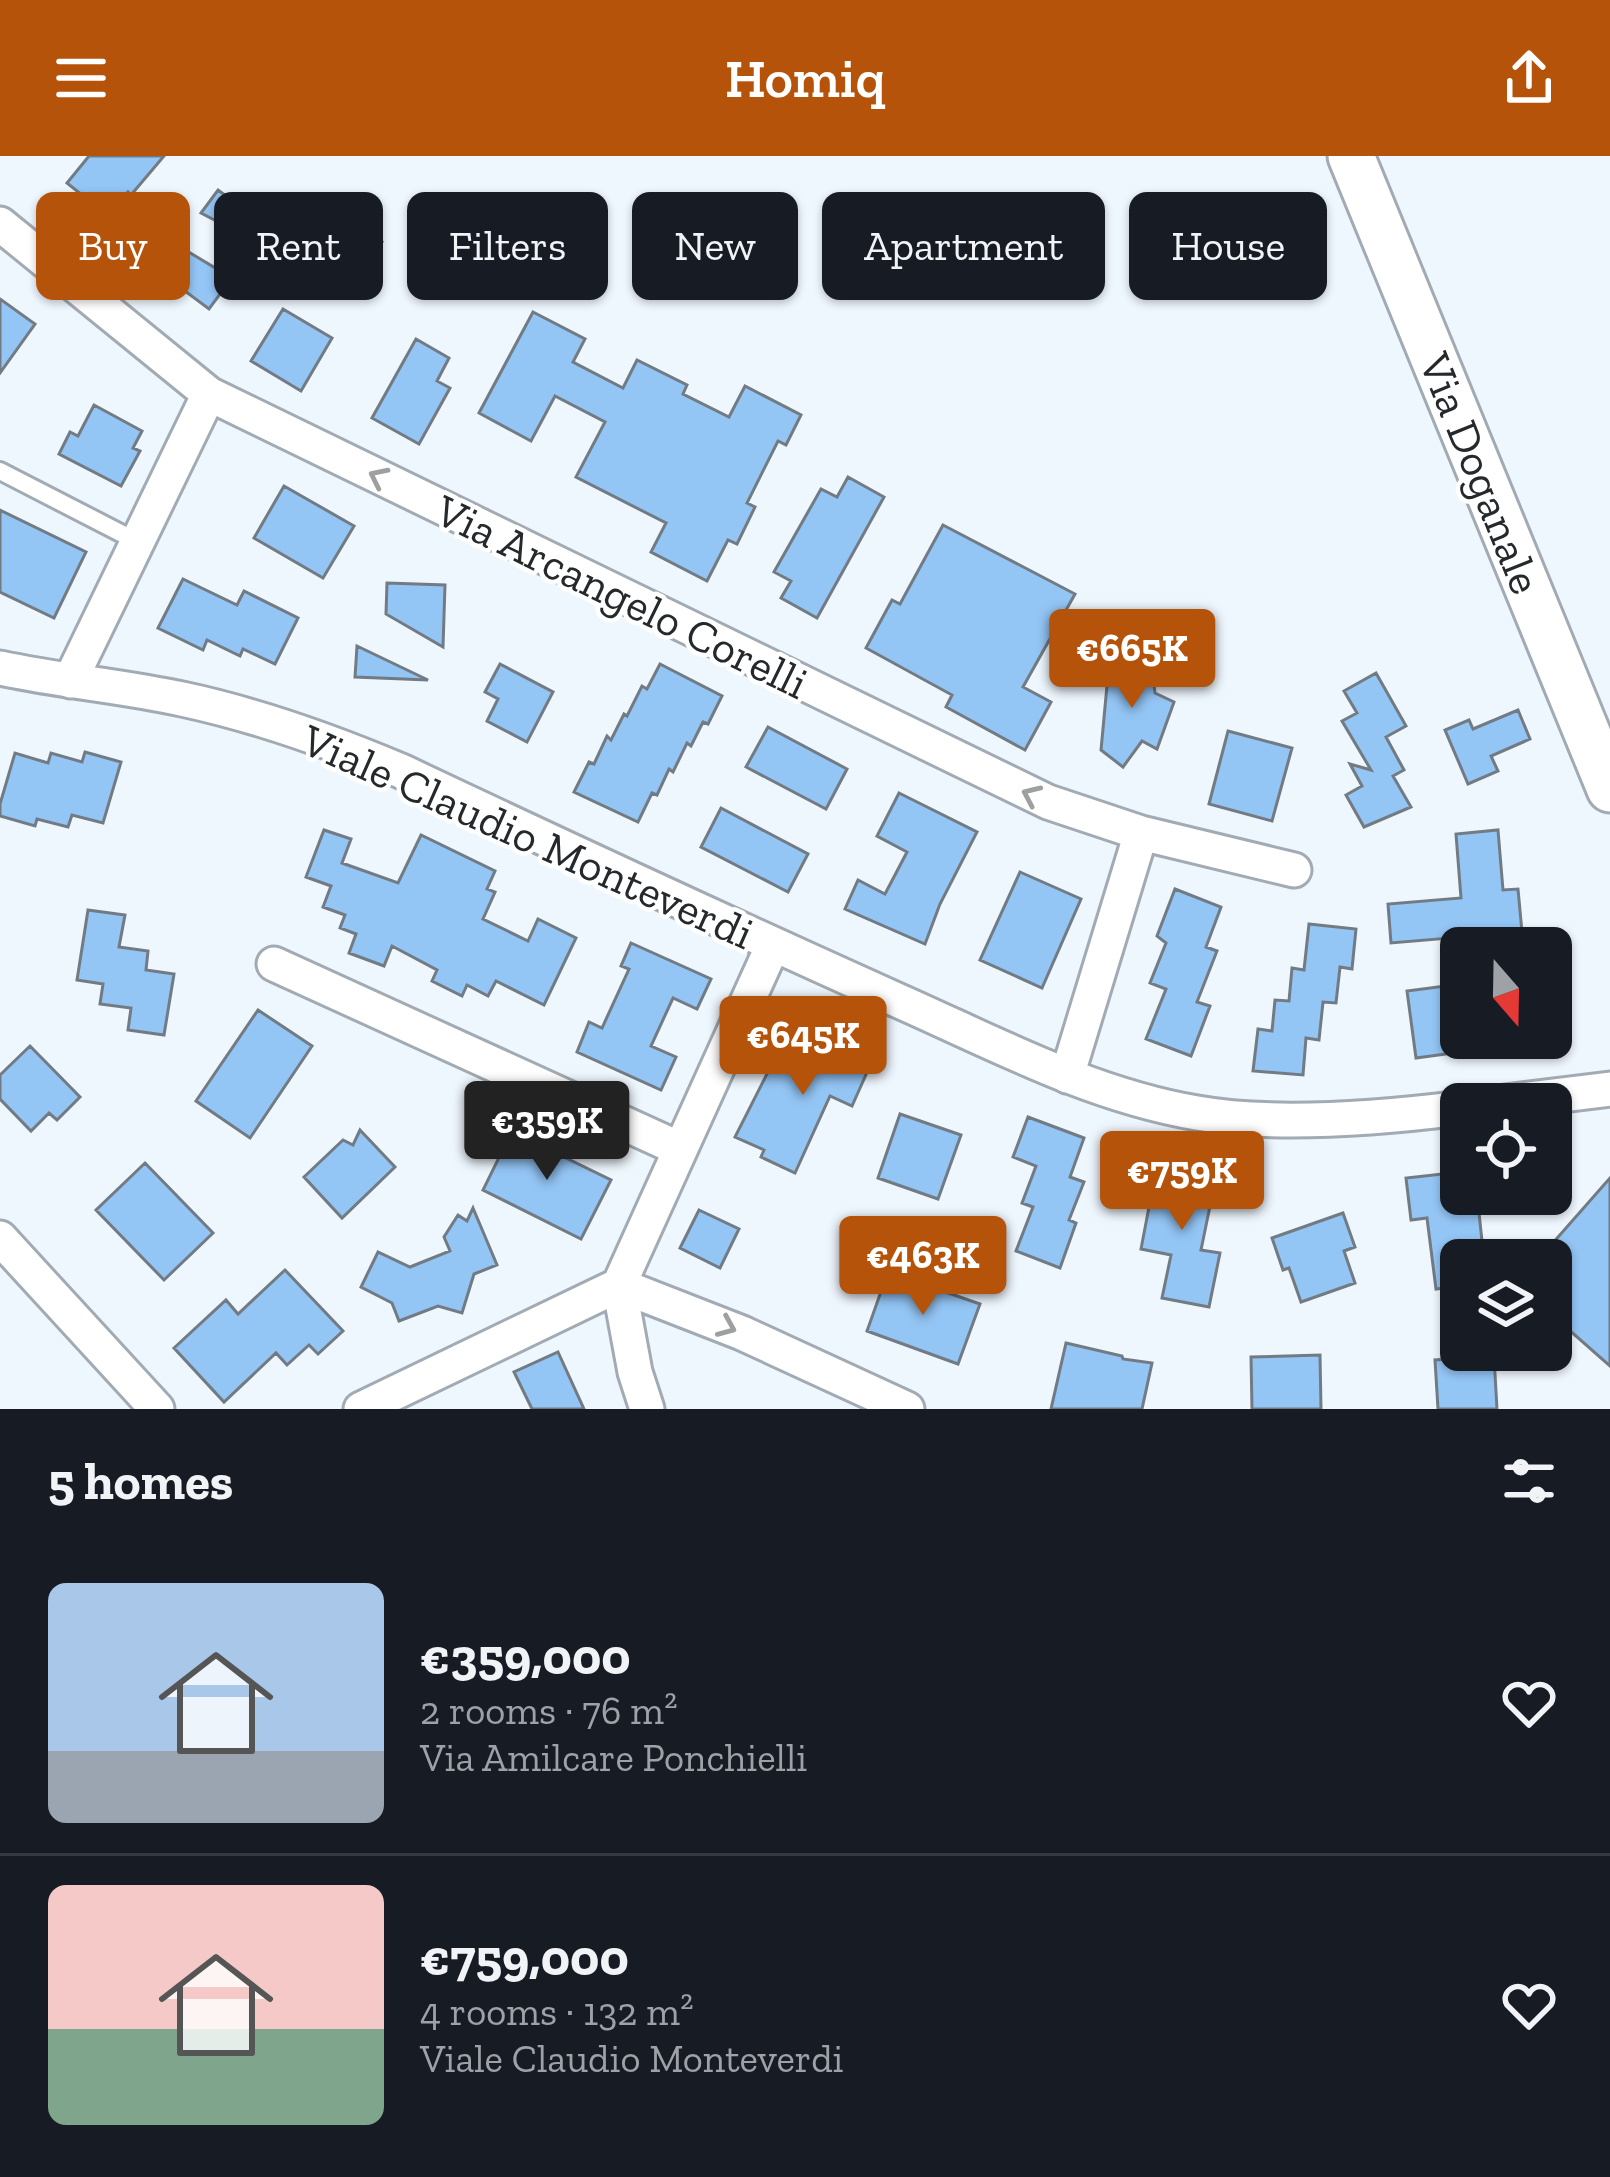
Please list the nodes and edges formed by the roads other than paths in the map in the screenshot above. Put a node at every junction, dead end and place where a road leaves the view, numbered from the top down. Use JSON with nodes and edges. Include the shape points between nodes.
{"nodes":[{"id":1,"x":1352,"y":156,"type":"edge"},
{"id":2,"x":0,"y":224,"type":"edge"},
{"id":3,"x":209,"y":394,"type":"junction"},
{"id":4,"x":0,"y":471,"type":"edge"},
{"id":5,"x":138,"y":542,"type":"junction"},
{"id":6,"x":0,"y":668,"type":"edge"},
{"id":7,"x":70,"y":681,"type":"junction"},
{"id":8,"x":1610,"y":789,"type":"edge"},
{"id":9,"x":1142,"y":833,"type":"junction"},
{"id":10,"x":1294,"y":870,"type":"dead end"},
{"id":11,"x":773,"y":945,"type":"junction"},
{"id":12,"x":274,"y":964,"type":"dead end"},
{"id":13,"x":1067,"y":1076,"type":"junction"},
{"id":14,"x":1610,"y":1089,"type":"edge"},
{"id":15,"x":1572,"y":1094,"type":"edge"},
{"id":16,"x":1440,"y":1110,"type":"edge"},
{"id":17,"x":680,"y":1149,"type":"junction"},
{"id":18,"x":0,"y":1238,"type":"edge"},
{"id":19,"x":619,"y":1285,"type":"junction"},
{"id":20,"x":157,"y":1409,"type":"edge"},
{"id":21,"x":361,"y":1409,"type":"edge"},
{"id":22,"x":647,"y":1409,"type":"edge"},
{"id":23,"x":907,"y":1409,"type":"edge"}],
"edges":[{"from":1,"to":8,"type":"main road","name":"Via Doganale"},
{"from":2,"to":3,"type":"street","name":"Via Arcangelo Corelli"},
{"from":3,"to":5,"type":"street"},
{"from":9,"to":3,"type":"street","name":"Via Arcangelo Corelli","one_way":true,"via":[[1016,788]]},
{"from":4,"to":5,"type":"lane"},
{"from":5,"to":7,"type":"street"},
{"from":6,"to":7,"type":"street","name":"Viale Claudio Monteverdi"},
{"from":7,"to":11,"type":"street","name":"Viale Claudio Monteverdi","via":[[197,703],[348,750]]},
{"from":9,"to":10,"type":"street","name":"Via Arcangelo Corelli"},
{"from":9,"to":13,"type":"street"},
{"from":11,"to":13,"type":"street","name":"Viale Claudio Monteverdi"},
{"from":11,"to":17,"type":"street"},
{"from":12,"to":17,"type":"street"},
{"from":13,"to":16,"type":"street","name":"Viale Claudio Monteverdi","via":[[1229,1117]]},
{"from":14,"to":15,"type":"street"},
{"from":17,"to":19,"type":"street"},
{"from":18,"to":20,"type":"street"},
{"from":19,"to":21,"type":"street"},
{"from":19,"to":22,"type":"street"},
{"from":19,"to":23,"type":"street","one_way":true}]}
